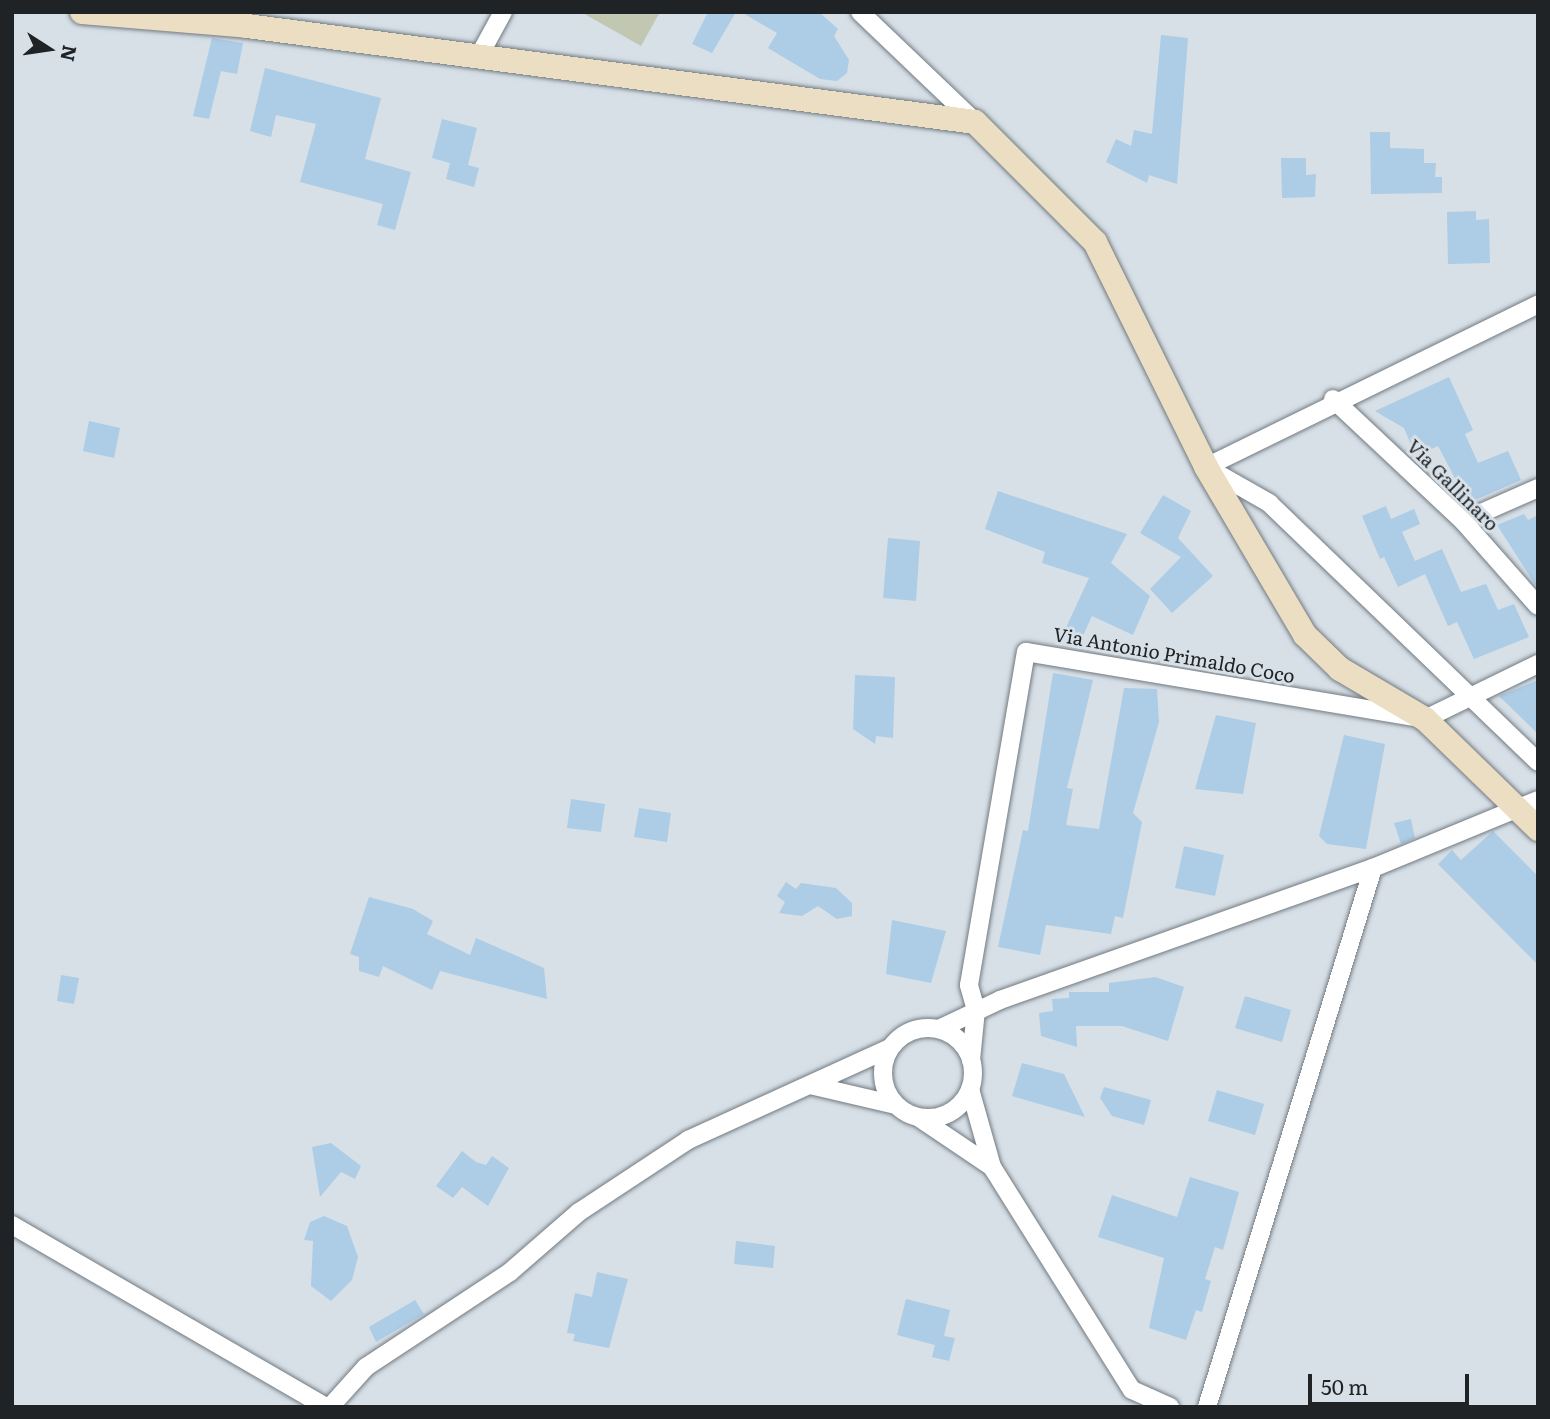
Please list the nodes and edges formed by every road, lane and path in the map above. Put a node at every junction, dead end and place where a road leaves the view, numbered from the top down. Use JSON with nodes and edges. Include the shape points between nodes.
{"nodes":[{"id":1,"x":82,"y":12,"type":"edge"},
{"id":2,"x":503,"y":12,"type":"edge"},
{"id":3,"x":860,"y":12,"type":"edge"},
{"id":4,"x":479,"y":56,"type":"junction"},
{"id":5,"x":975,"y":122,"type":"junction"},
{"id":6,"x":1538,"y":304,"type":"edge"},
{"id":7,"x":1333,"y":399,"type":"junction"},
{"id":8,"x":1206,"y":467,"type":"junction"},
{"id":9,"x":1538,"y":488,"type":"edge"},
{"id":10,"x":1463,"y":521,"type":"junction"},
{"id":11,"x":1538,"y":606,"type":"edge"},
{"id":12,"x":1538,"y":664,"type":"edge"},
{"id":13,"x":1472,"y":699,"type":"junction"},
{"id":14,"x":1425,"y":719,"type":"junction"},
{"id":15,"x":1538,"y":762,"type":"edge"},
{"id":16,"x":1527,"y":803,"type":"edge"},
{"id":17,"x":1538,"y":829,"type":"edge"},
{"id":18,"x":1373,"y":868,"type":"junction"},
{"id":19,"x":976,"y":1010,"type":"junction"},
{"id":20,"x":940,"y":1029,"type":"junction"},
{"id":21,"x":890,"y":1048,"type":"junction"},
{"id":22,"x":971,"y":1060,"type":"junction"},
{"id":23,"x":810,"y":1085,"type":"junction"},
{"id":24,"x":970,"y":1089,"type":"junction"},
{"id":25,"x":896,"y":1105,"type":"junction"},
{"id":26,"x":918,"y":1117,"type":"junction"},
{"id":27,"x":992,"y":1167,"type":"junction"},
{"id":28,"x":12,"y":1225,"type":"edge"},
{"id":29,"x":328,"y":1407,"type":"edge"},
{"id":30,"x":1170,"y":1407,"type":"edge"},
{"id":31,"x":1207,"y":1407,"type":"edge"}],
"edges":[{"from":1,"to":4,"type":"main road"},
{"from":2,"to":4,"type":"street"},
{"from":3,"to":5,"type":"street"},
{"from":4,"to":5,"type":"main road"},
{"from":5,"to":8,"type":"main road","via":[[1096,242]]},
{"from":6,"to":7,"type":"street"},
{"from":7,"to":8,"type":"street"},
{"from":7,"to":10,"type":"street","name":"Via Gallinaro"},
{"from":8,"to":13,"type":"street","via":[[1269,503]]},
{"from":8,"to":14,"type":"main road","via":[[1305,635],[1340,669]]},
{"from":9,"to":10,"type":"street"},
{"from":10,"to":11,"type":"street","name":"Via Gallinaro"},
{"from":12,"to":13,"type":"street"},
{"from":13,"to":14,"type":"street"},
{"from":13,"to":15,"type":"street"},
{"from":14,"to":16,"type":"main road"},
{"from":14,"to":19,"type":"street","name":"Via Antonio Primaldo Coco","via":[[1026,652],[969,985]]},
{"from":16,"to":17,"type":"main road"},
{"from":16,"to":18,"type":"street"},
{"from":18,"to":19,"type":"street"},
{"from":18,"to":31,"type":"street"},
{"from":19,"to":20,"type":"street"},
{"from":19,"to":22,"type":"street"},
{"from":20,"to":21,"type":"street","via":[[912,1031]]},
{"from":20,"to":22,"type":"street","via":[[964,1046]]},
{"from":21,"to":23,"type":"street"},
{"from":21,"to":25,"type":"street","via":[[883,1077]]},
{"from":22,"to":24,"type":"street"},
{"from":23,"to":25,"type":"street"},
{"from":23,"to":29,"type":"street","via":[[745,1110],[628,1179],[510,1272],[366,1367]]},
{"from":24,"to":26,"type":"street","via":[[954,1109]]},
{"from":24,"to":27,"type":"street"},
{"from":25,"to":26,"type":"street"},
{"from":26,"to":27,"type":"street"},
{"from":27,"to":30,"type":"street","via":[[1132,1390]]},
{"from":28,"to":29,"type":"street"}]}
